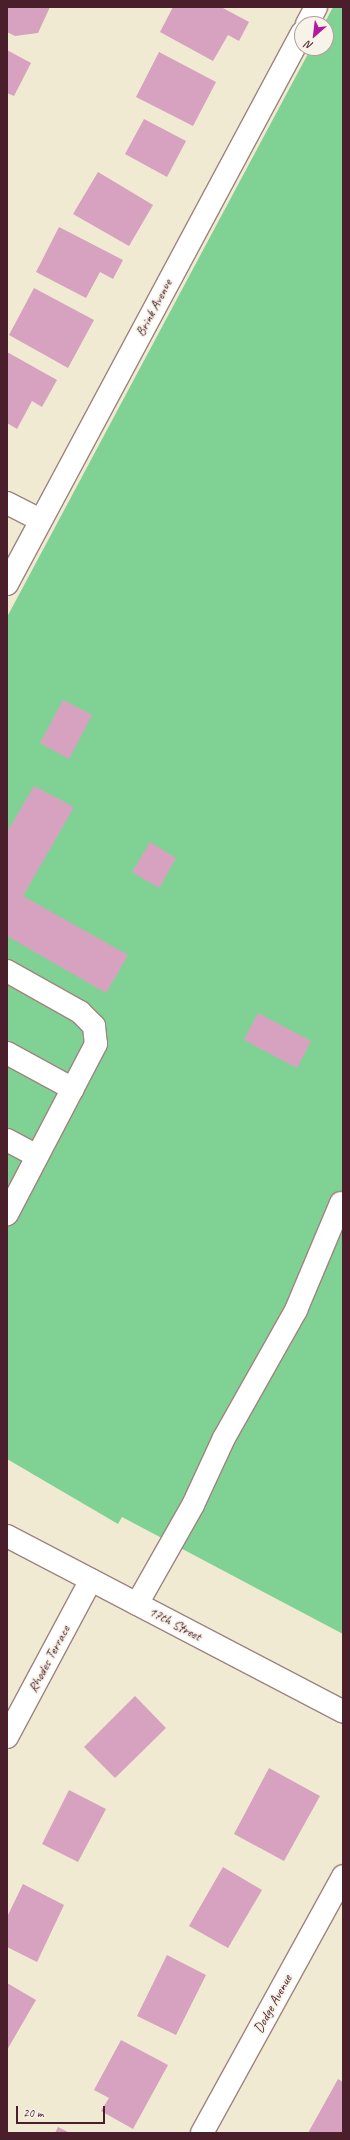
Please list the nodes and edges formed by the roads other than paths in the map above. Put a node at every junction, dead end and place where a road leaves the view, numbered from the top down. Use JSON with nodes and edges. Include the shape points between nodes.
{"nodes":[{"id":1,"x":316,"y":7,"type":"edge"},
{"id":2,"x":311,"y":16,"type":"edge"},
{"id":3,"x":294,"y":48,"type":"edge"},
{"id":4,"x":7,"y":503,"type":"edge"},
{"id":5,"x":41,"y":520,"type":"junction"},
{"id":6,"x":7,"y":584,"type":"edge"},
{"id":7,"x":7,"y":971,"type":"edge"},
{"id":8,"x":7,"y":1052,"type":"edge"},
{"id":9,"x":73,"y":1089,"type":"junction"},
{"id":10,"x":7,"y":1140,"type":"edge"},
{"id":11,"x":37,"y":1156,"type":"junction"},
{"id":12,"x":341,"y":1203,"type":"dead end"},
{"id":13,"x":7,"y":1214,"type":"edge"},
{"id":14,"x":7,"y":1536,"type":"edge"},
{"id":15,"x":91,"y":1580,"type":"junction"},
{"id":16,"x":137,"y":1604,"type":"junction"},
{"id":17,"x":343,"y":1712,"type":"edge"},
{"id":18,"x":7,"y":1737,"type":"edge"},
{"id":19,"x":343,"y":1876,"type":"edge"},
{"id":20,"x":202,"y":2133,"type":"edge"}],
"edges":[{"from":1,"to":2,"type":"street"},
{"from":3,"to":5,"type":"street","name":"Brink Avenue"},
{"from":4,"to":5,"type":"street"},
{"from":5,"to":6,"type":"street","name":"Brink Avenue"},
{"from":7,"to":9,"type":"street","via":[[80,1012],[94,1026],[96,1044]]},
{"from":8,"to":9,"type":"street"},
{"from":9,"to":11,"type":"street"},
{"from":10,"to":11,"type":"street"},
{"from":11,"to":13,"type":"street"},
{"from":12,"to":16,"type":"street","via":[[296,1310],[224,1438],[193,1505]]},
{"from":14,"to":15,"type":"street","name":"17th Street"},
{"from":15,"to":16,"type":"street","name":"17th Street"},
{"from":15,"to":18,"type":"street","name":"Rhodes Terrace"},
{"from":16,"to":17,"type":"street","name":"17th Street"},
{"from":19,"to":20,"type":"street","name":"Dodge Avenue"}]}
